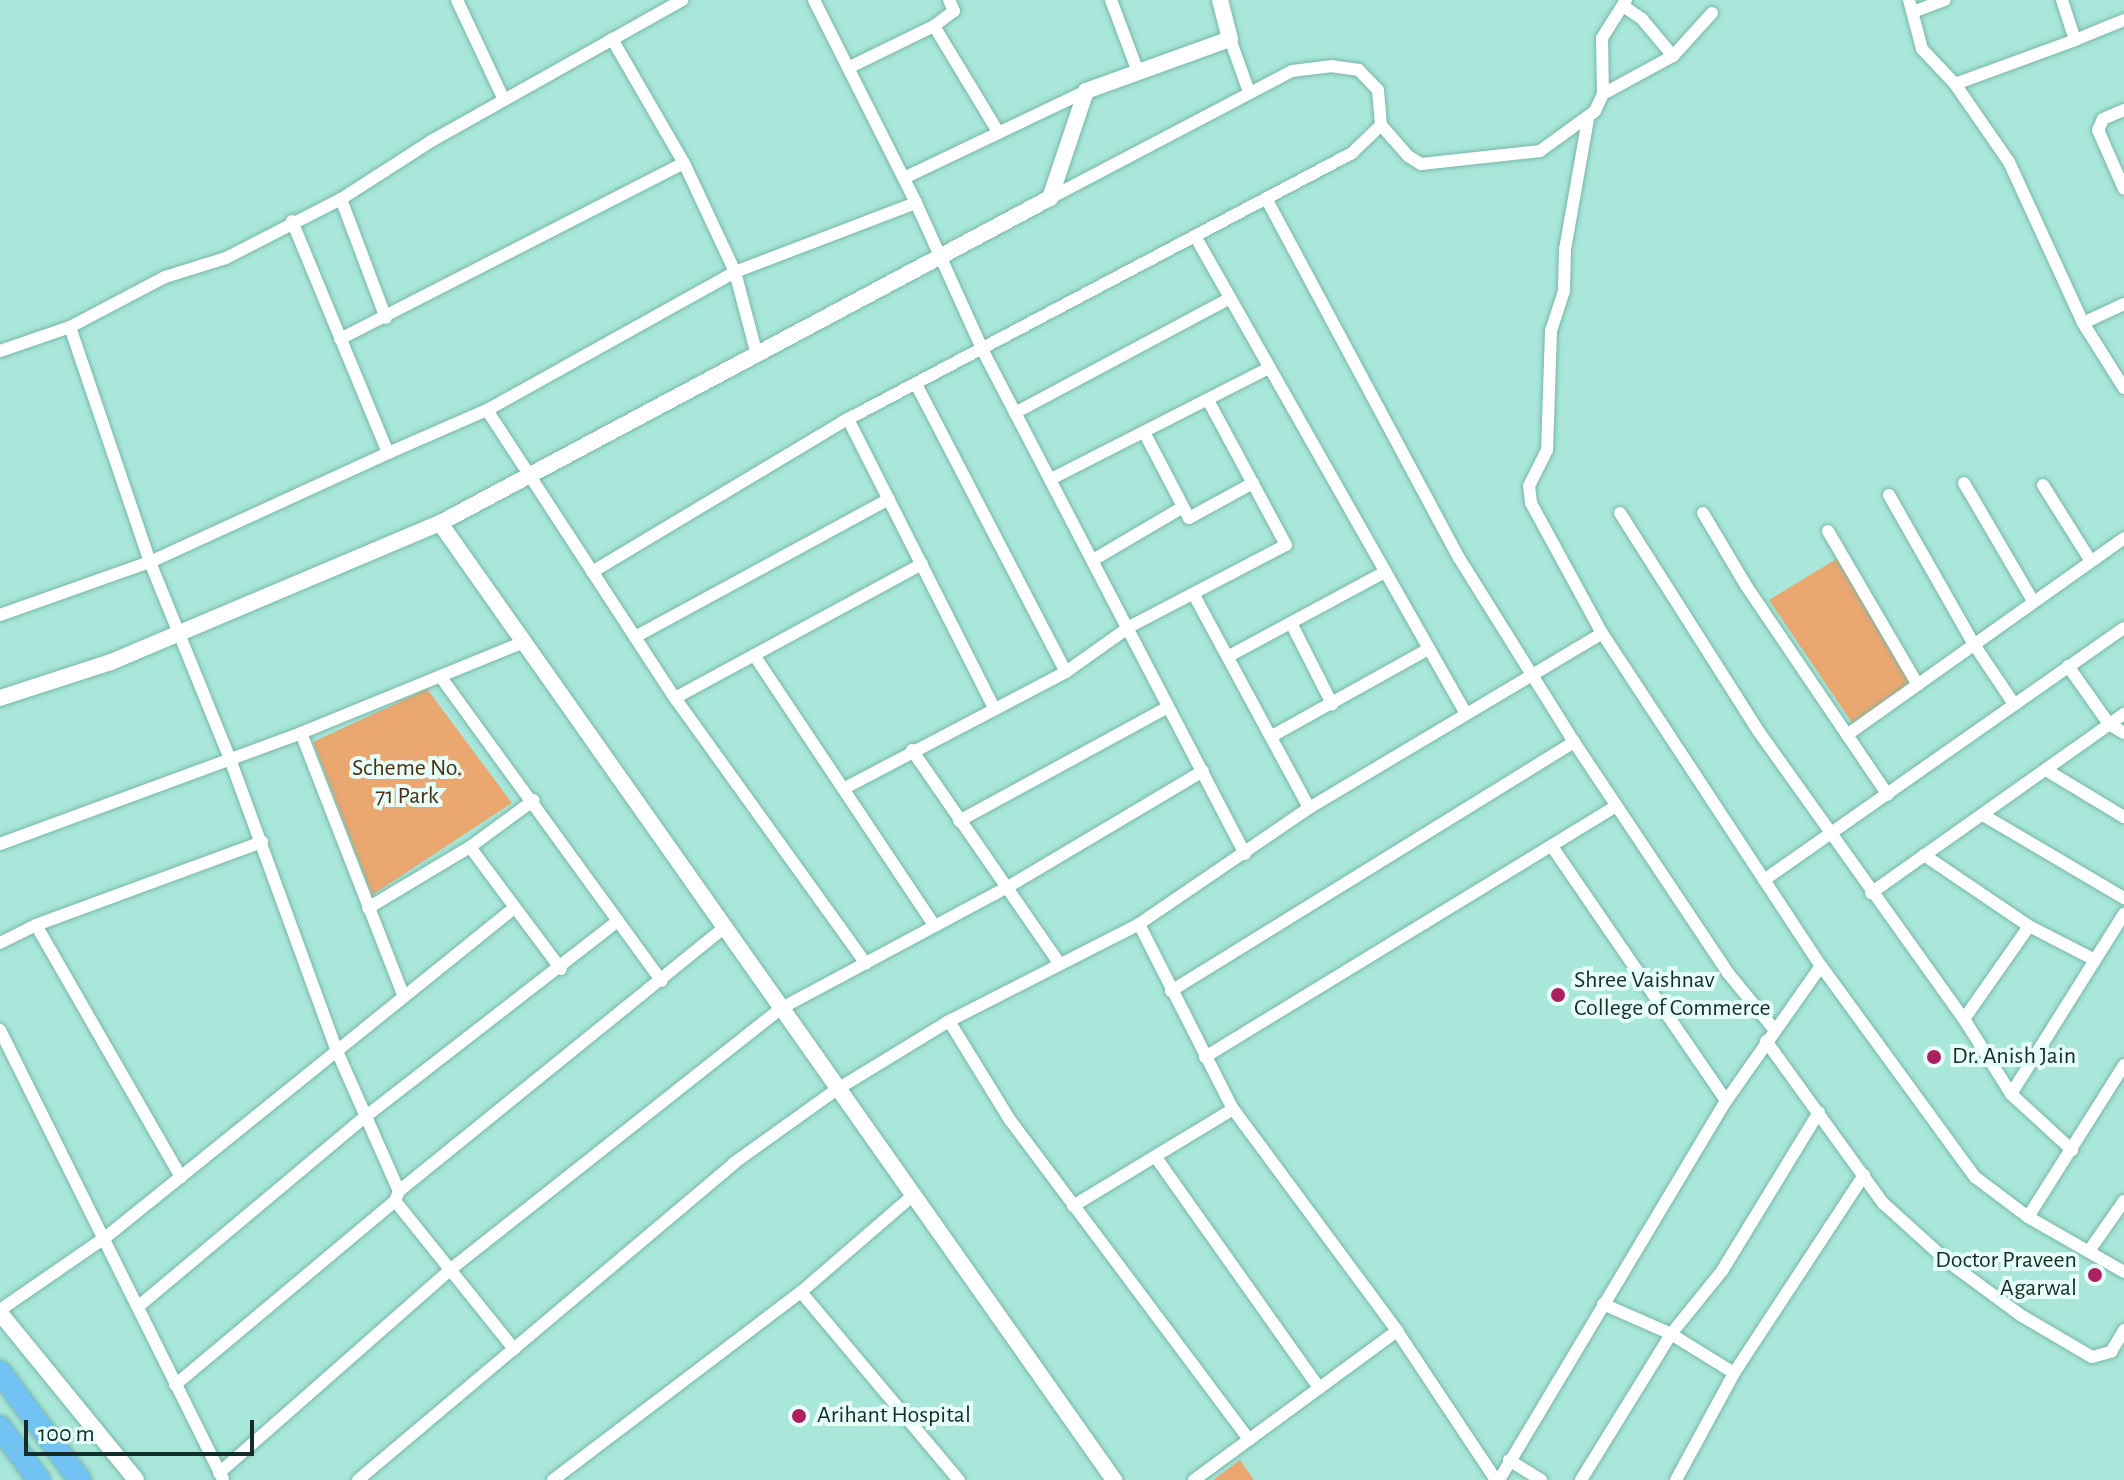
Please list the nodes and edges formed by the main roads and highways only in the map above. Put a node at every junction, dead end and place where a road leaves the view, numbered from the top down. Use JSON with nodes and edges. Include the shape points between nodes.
{"nodes":[{"id":1,"x":0,"y":1372,"type":"edge"},
{"id":2,"x":0,"y":1427,"type":"edge"},
{"id":3,"x":39,"y":1480,"type":"edge"},
{"id":4,"x":80,"y":1480,"type":"edge"}],
"edges":[{"from":1,"to":4,"type":"highway"},
{"from":2,"to":3,"type":"highway"}]}
